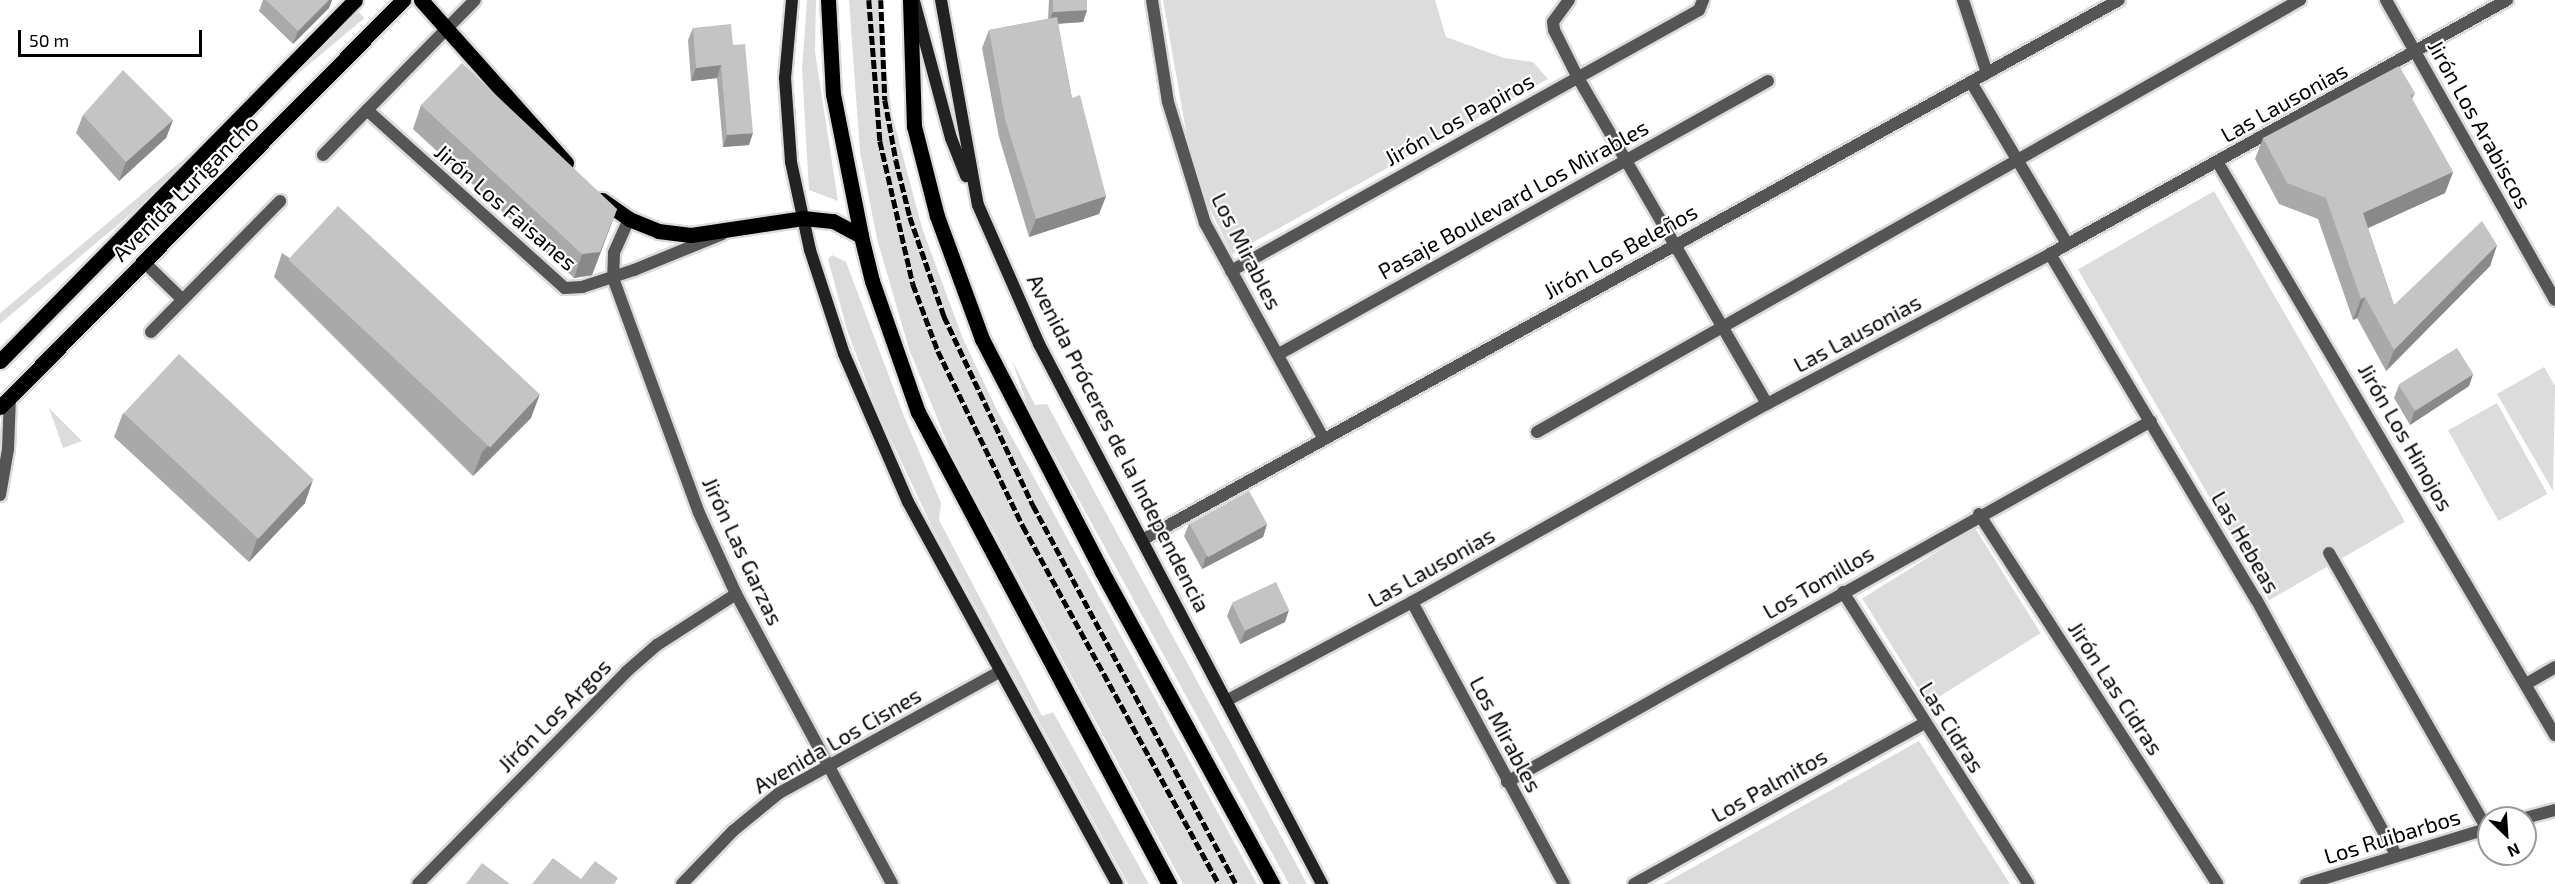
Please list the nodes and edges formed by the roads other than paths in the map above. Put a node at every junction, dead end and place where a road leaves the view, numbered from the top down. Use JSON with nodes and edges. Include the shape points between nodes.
{"nodes":[{"id":1,"x":355,"y":0,"type":"edge"},
{"id":2,"x":403,"y":0,"type":"edge"},
{"id":3,"x":421,"y":0,"type":"edge"},
{"id":4,"x":475,"y":0,"type":"edge"},
{"id":5,"x":792,"y":0,"type":"edge"},
{"id":6,"x":828,"y":0,"type":"edge"},
{"id":7,"x":912,"y":0,"type":"edge"},
{"id":8,"x":941,"y":0,"type":"edge"},
{"id":9,"x":1152,"y":0,"type":"edge"},
{"id":10,"x":1569,"y":0,"type":"edge"},
{"id":11,"x":1703,"y":0,"type":"edge"},
{"id":12,"x":1963,"y":0,"type":"edge"},
{"id":13,"x":2119,"y":0,"type":"edge"},
{"id":14,"x":2300,"y":0,"type":"edge"},
{"id":15,"x":2386,"y":0,"type":"edge"},
{"id":16,"x":2507,"y":0,"type":"edge"},
{"id":17,"x":447,"y":29,"type":"junction"},
{"id":18,"x":2416,"y":52,"type":"junction"},
{"id":19,"x":1987,"y":73,"type":"junction"},
{"id":20,"x":1577,"y":76,"type":"junction"},
{"id":21,"x":1768,"y":81,"type":"dead end"},
{"id":22,"x":1971,"y":82,"type":"junction"},
{"id":23,"x":367,"y":110,"type":"junction"},
{"id":24,"x":323,"y":155,"type":"dead end"},
{"id":25,"x":1626,"y":159,"type":"junction"},
{"id":26,"x":2018,"y":160,"type":"junction"},
{"id":27,"x":2218,"y":162,"type":"junction"},
{"id":28,"x":578,"y":177,"type":"edge"},
{"id":29,"x":592,"y":191,"type":"edge"},
{"id":30,"x":280,"y":201,"type":"dead end"},
{"id":31,"x":978,"y":206,"type":"junction"},
{"id":32,"x":629,"y":219,"type":"junction"},
{"id":33,"x":803,"y":219,"type":"junction"},
{"id":34,"x":733,"y":229,"type":"junction"},
{"id":35,"x":861,"y":236,"type":"junction"},
{"id":36,"x":2067,"y":244,"type":"junction"},
{"id":37,"x":1675,"y":245,"type":"junction"},
{"id":38,"x":2050,"y":254,"type":"junction"},
{"id":39,"x":144,"y":262,"type":"junction"},
{"id":40,"x":1231,"y":271,"type":"junction"},
{"id":41,"x":613,"y":278,"type":"junction"},
{"id":42,"x":183,"y":300,"type":"junction"},
{"id":43,"x":2555,"y":300,"type":"edge"},
{"id":44,"x":1721,"y":327,"type":"junction"},
{"id":45,"x":151,"y":332,"type":"dead end"},
{"id":46,"x":1279,"y":354,"type":"junction"},
{"id":47,"x":0,"y":361,"type":"edge"},
{"id":48,"x":5,"y":402,"type":"edge"},
{"id":49,"x":1767,"y":404,"type":"junction"},
{"id":50,"x":2151,"y":421,"type":"junction"},
{"id":51,"x":1537,"y":432,"type":"dead end"},
{"id":52,"x":1323,"y":438,"type":"junction"},
{"id":53,"x":0,"y":495,"type":"edge"},
{"id":54,"x":1979,"y":514,"type":"junction"},
{"id":55,"x":1142,"y":540,"type":"junction"},
{"id":56,"x":2329,"y":553,"type":"dead end"},
{"id":57,"x":1843,"y":592,"type":"junction"},
{"id":58,"x":736,"y":594,"type":"junction"},
{"id":59,"x":1412,"y":602,"type":"junction"},
{"id":60,"x":2555,"y":667,"type":"edge"},
{"id":61,"x":999,"y":672,"type":"junction"},
{"id":62,"x":2526,"y":684,"type":"junction"},
{"id":63,"x":1226,"y":700,"type":"junction"},
{"id":64,"x":1924,"y":723,"type":"junction"},
{"id":65,"x":2555,"y":735,"type":"edge"},
{"id":66,"x":827,"y":766,"type":"junction"},
{"id":67,"x":1507,"y":782,"type":"junction"},
{"id":68,"x":2477,"y":810,"type":"edge"},
{"id":69,"x":2555,"y":810,"type":"edge"},
{"id":70,"x":2537,"y":815,"type":"edge"},
{"id":71,"x":2477,"y":832,"type":"edge"},
{"id":72,"x":2396,"y":855,"type":"junction"},
{"id":73,"x":418,"y":884,"type":"edge"},
{"id":74,"x":682,"y":884,"type":"edge"},
{"id":75,"x":892,"y":884,"type":"edge"},
{"id":76,"x":1117,"y":884,"type":"edge"},
{"id":77,"x":1168,"y":884,"type":"edge"},
{"id":78,"x":1272,"y":884,"type":"edge"},
{"id":79,"x":1322,"y":884,"type":"edge"},
{"id":80,"x":1564,"y":884,"type":"edge"},
{"id":81,"x":1634,"y":884,"type":"edge"},
{"id":82,"x":2028,"y":884,"type":"edge"},
{"id":83,"x":2217,"y":884,"type":"edge"},
{"id":84,"x":2306,"y":884,"type":"edge"}],
"edges":[{"from":1,"to":47,"type":"main road","name":"Avenida Lurigancho"},
{"from":2,"to":39,"type":"main road","name":"Avenida Lurigancho"},
{"from":3,"to":17,"type":"main road"},
{"from":4,"to":17,"type":"street"},
{"from":5,"to":33,"type":"main road","via":[[786,87],[791,162]]},
{"from":6,"to":35,"type":"main road","via":[[833,94]]},
{"from":7,"to":31,"type":"main road","via":[[951,138]]},
{"from":7,"to":78,"type":"main road","via":[[914,126],[937,216],[982,339],[1033,442]]},
{"from":8,"to":31,"type":"main road","name":"Avenida Próceres de la Independencia"},
{"from":9,"to":40,"type":"street","name":"Los Mirables","via":[[1168,102],[1185,164],[1205,223]]},
{"from":10,"to":20,"type":"street","via":[[1553,22]]},
{"from":11,"to":20,"type":"street","name":"Jirón Los Papiros","via":[[1699,10]]},
{"from":12,"to":19,"type":"street"},
{"from":13,"to":19,"type":"street","name":"Jirón Los Beleños"},
{"from":14,"to":26,"type":"street"},
{"from":15,"to":18,"type":"street","name":"Jirón Los Arabiscos"},
{"from":16,"to":18,"type":"street","name":"Las Lausonias"},
{"from":17,"to":23,"type":"street"},
{"from":17,"to":28,"type":"main road"},
{"from":18,"to":27,"type":"street","name":"Las Lausonias"},
{"from":18,"to":43,"type":"street","name":"Jirón Los Arabiscos"},
{"from":19,"to":22,"type":"street","name":"Jirón Los Beleños"},
{"from":20,"to":25,"type":"street"},
{"from":20,"to":40,"type":"street","name":"Jirón Los Papiros"},
{"from":21,"to":25,"type":"street","name":"Pasaje Boulevard Los Mirables"},
{"from":22,"to":26,"type":"street"},
{"from":22,"to":37,"type":"street","name":"Jirón Los Beleños"},
{"from":23,"to":24,"type":"street"},
{"from":23,"to":41,"type":"street","name":"Jirón Los Faisanes","via":[[561,286],[582,287]]},
{"from":25,"to":37,"type":"street"},
{"from":25,"to":46,"type":"street","name":"Pasaje Boulevard Los Mirables"},
{"from":26,"to":36,"type":"street"},
{"from":26,"to":44,"type":"street"},
{"from":27,"to":36,"type":"street","name":"Las Lausonias"},
{"from":27,"to":62,"type":"street","name":"Jirón Los Hinojos"},
{"from":29,"to":32,"type":"main road"},
{"from":30,"to":42,"type":"street"},
{"from":31,"to":55,"type":"main road","name":"Avenida Próceres de la Independencia","via":[[1039,344]]},
{"from":32,"to":34,"type":"main road","via":[[677,234]]},
{"from":32,"to":41,"type":"street","name":"Jirón Las Garzas","via":[[614,253]]},
{"from":33,"to":34,"type":"main road"},
{"from":33,"to":35,"type":"main road","via":[[833,221]]},
{"from":33,"to":61,"type":"main road","via":[[833,322],[884,451]]},
{"from":34,"to":41,"type":"street","name":"Jirón Los Faisanes"},
{"from":35,"to":77,"type":"main road","via":[[890,334],[935,448]]},
{"from":36,"to":38,"type":"street","name":"Las Lausonias"},
{"from":37,"to":44,"type":"street"},
{"from":37,"to":52,"type":"street","name":"Jirón Los Beleños"},
{"from":38,"to":49,"type":"street","name":"Las Lausonias"},
{"from":38,"to":50,"type":"street","name":"Las Hebeas"},
{"from":39,"to":42,"type":"street"},
{"from":39,"to":48,"type":"main road","name":"Avenida Lurigancho"},
{"from":40,"to":46,"type":"street","name":"Los Mirables"},
{"from":41,"to":58,"type":"street","name":"Jirón Las Garzas","via":[[699,513]]},
{"from":42,"to":45,"type":"street"},
{"from":44,"to":49,"type":"street"},
{"from":44,"to":51,"type":"street"},
{"from":46,"to":52,"type":"street","name":"Los Mirables"},
{"from":48,"to":53,"type":"street","via":[[8,449]]},
{"from":49,"to":59,"type":"street","name":"Las Lausonias"},
{"from":50,"to":54,"type":"street","name":"Los Tomillos"},
{"from":50,"to":72,"type":"street","name":"Las Hebeas","via":[[2256,599]]},
{"from":52,"to":55,"type":"street","name":"Jirón Los Beleños"},
{"from":54,"to":57,"type":"street","name":"Los Tomillos"},
{"from":54,"to":83,"type":"street","name":"Jirón Las Cidras"},
{"from":55,"to":63,"type":"main road","name":"Avenida Próceres de la Independencia"},
{"from":56,"to":68,"type":"street"},
{"from":57,"to":64,"type":"street","name":"Las Cidras"},
{"from":57,"to":67,"type":"street","name":"Los Tomillos"},
{"from":58,"to":66,"type":"street","name":"Jirón Las Garzas"},
{"from":58,"to":73,"type":"street","name":"Jirón Los Argos","via":[[657,645],[626,672]]},
{"from":59,"to":63,"type":"street","name":"Las Lausonias"},
{"from":59,"to":67,"type":"street","name":"Los Mirables"},
{"from":60,"to":62,"type":"street"},
{"from":61,"to":66,"type":"street","name":"Avenida Los Cisnes"},
{"from":61,"to":76,"type":"main road"},
{"from":62,"to":65,"type":"street","name":"Jirón Los Hinojos"},
{"from":63,"to":79,"type":"main road","name":"Avenida Próceres de la Independencia"},
{"from":64,"to":81,"type":"street","name":"Los Palmitos"},
{"from":64,"to":82,"type":"street","name":"Las Cidras"},
{"from":66,"to":74,"type":"street","name":"Avenida Los Cisnes","via":[[779,793]]},
{"from":66,"to":75,"type":"street","name":"Jirón Las Garzas"},
{"from":67,"to":80,"type":"street","name":"Los Mirables"},
{"from":69,"to":70,"type":"street"},
{"from":71,"to":72,"type":"street","name":"Los Ruibarbos"},
{"from":72,"to":84,"type":"street","name":"Los Ruibarbos"}]}
